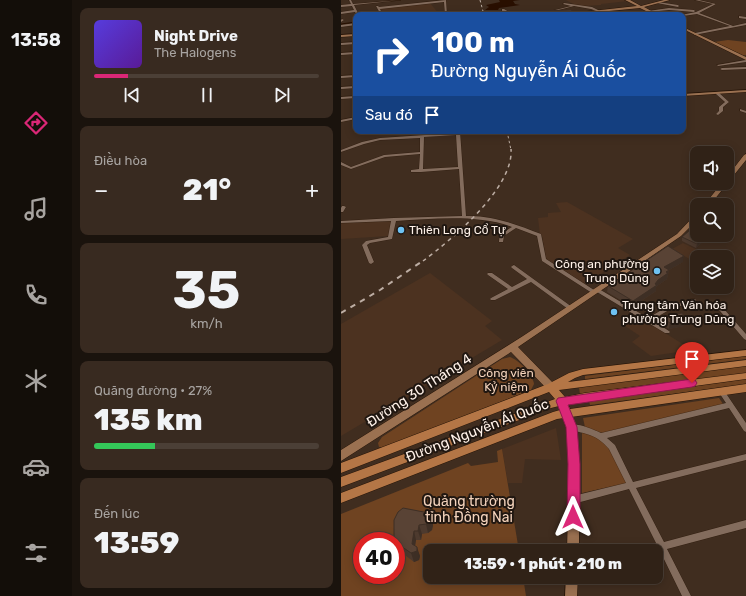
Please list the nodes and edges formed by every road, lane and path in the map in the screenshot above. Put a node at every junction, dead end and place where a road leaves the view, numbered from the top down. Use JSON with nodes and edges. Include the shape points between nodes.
{"nodes":[{"id":1,"x":350,"y":0,"type":"edge"},
{"id":2,"x":400,"y":0,"type":"edge"},
{"id":3,"x":627,"y":0,"type":"edge"},
{"id":4,"x":667,"y":0,"type":"edge"},
{"id":5,"x":696,"y":0,"type":"edge"},
{"id":6,"x":445,"y":1,"type":"edge"},
{"id":7,"x":375,"y":2,"type":"junction"},
{"id":8,"x":658,"y":3,"type":"junction"},
{"id":9,"x":564,"y":4,"type":"dead end"},
{"id":10,"x":352,"y":5,"type":"junction"},
{"id":11,"x":341,"y":6,"type":"edge"},
{"id":12,"x":573,"y":6,"type":"junction"},
{"id":13,"x":641,"y":7,"type":"junction"},
{"id":14,"x":378,"y":8,"type":"junction"},
{"id":15,"x":503,"y":10,"type":"dead end"},
{"id":16,"x":355,"y":11,"type":"joint"},
{"id":17,"x":599,"y":11,"type":"junction"},
{"id":18,"x":649,"y":11,"type":"joint"},
{"id":19,"x":341,"y":12,"type":"edge"},
{"id":20,"x":380,"y":12,"type":"edge"},
{"id":21,"x":446,"y":12,"type":"edge"},
{"id":22,"x":507,"y":12,"type":"edge"},
{"id":23,"x":548,"y":12,"type":"edge"},
{"id":24,"x":588,"y":12,"type":"edge"},
{"id":25,"x":698,"y":12,"type":"junction"},
{"id":26,"x":686,"y":14,"type":"edge"},
{"id":27,"x":740,"y":17,"type":"dead end"},
{"id":28,"x":746,"y":18,"type":"edge"},
{"id":29,"x":353,"y":24,"type":"edge"},
{"id":30,"x":746,"y":24,"type":"edge"},
{"id":31,"x":341,"y":26,"type":"edge"},
{"id":32,"x":733,"y":26,"type":"junction"},
{"id":33,"x":686,"y":30,"type":"edge"},
{"id":34,"x":695,"y":34,"type":"junction"},
{"id":35,"x":353,"y":35,"type":"edge"},
{"id":36,"x":341,"y":36,"type":"edge"},
{"id":37,"x":353,"y":43,"type":"edge"},
{"id":38,"x":341,"y":44,"type":"edge"},
{"id":39,"x":353,"y":53,"type":"edge"},
{"id":40,"x":341,"y":54,"type":"edge"},
{"id":41,"x":740,"y":56,"type":"junction"},
{"id":42,"x":746,"y":56,"type":"edge"},
{"id":43,"x":746,"y":60,"type":"edge"},
{"id":44,"x":718,"y":65,"type":"dead end"},
{"id":45,"x":746,"y":68,"type":"edge"},
{"id":46,"x":722,"y":69,"type":"dead end"},
{"id":47,"x":353,"y":76,"type":"edge"},
{"id":48,"x":341,"y":77,"type":"edge"},
{"id":49,"x":353,"y":87,"type":"edge"},
{"id":50,"x":341,"y":88,"type":"edge"},
{"id":51,"x":746,"y":91,"type":"edge"},
{"id":52,"x":717,"y":93,"type":"junction"},
{"id":53,"x":686,"y":95,"type":"edge"},
{"id":54,"x":353,"y":97,"type":"edge"},
{"id":55,"x":341,"y":98,"type":"edge"},
{"id":56,"x":741,"y":110,"type":"dead end"},
{"id":57,"x":746,"y":112,"type":"edge"},
{"id":58,"x":718,"y":114,"type":"dead end"},
{"id":59,"x":353,"y":119,"type":"edge"},
{"id":60,"x":341,"y":122,"type":"edge"},
{"id":61,"x":440,"y":134,"type":"edge"},
{"id":62,"x":458,"y":134,"type":"edge"},
{"id":63,"x":422,"y":136,"type":"junction"},
{"id":64,"x":341,"y":151,"type":"edge"},
{"id":65,"x":421,"y":153,"type":"junction"},
{"id":66,"x":746,"y":156,"type":"edge"},
{"id":67,"x":341,"y":162,"type":"edge"},
{"id":68,"x":460,"y":168,"type":"junction"},
{"id":69,"x":413,"y":171,"type":"dead end"},
{"id":70,"x":421,"y":171,"type":"junction"},
{"id":71,"x":734,"y":172,"type":"edge"},
{"id":72,"x":719,"y":190,"type":"edge"},
{"id":73,"x":713,"y":198,"type":"edge"},
{"id":74,"x":464,"y":217,"type":"junction"},
{"id":75,"x":394,"y":219,"type":"junction"},
{"id":76,"x":341,"y":222,"type":"edge"},
{"id":77,"x":690,"y":223,"type":"edge"},
{"id":78,"x":516,"y":226,"type":"junction"},
{"id":79,"x":501,"y":241,"type":"dead end"},
{"id":80,"x":371,"y":262,"type":"dead end"},
{"id":81,"x":514,"y":268,"type":"dead end"},
{"id":82,"x":490,"y":274,"type":"dead end"},
{"id":83,"x":531,"y":280,"type":"junction"},
{"id":84,"x":512,"y":290,"type":"junction"},
{"id":85,"x":596,"y":291,"type":"junction"},
{"id":86,"x":493,"y":300,"type":"dead end"},
{"id":87,"x":693,"y":300,"type":"dead end"},
{"id":88,"x":570,"y":308,"type":"junction"},
{"id":89,"x":722,"y":310,"type":"dead end"},
{"id":90,"x":647,"y":320,"type":"junction"},
{"id":91,"x":667,"y":332,"type":"dead end"},
{"id":92,"x":746,"y":338,"type":"edge"},
{"id":93,"x":511,"y":347,"type":"junction"},
{"id":94,"x":746,"y":353,"type":"edge"},
{"id":95,"x":746,"y":363,"type":"edge"},
{"id":96,"x":746,"y":376,"type":"edge"},
{"id":97,"x":551,"y":387,"type":"junction"},
{"id":98,"x":746,"y":388,"type":"edge"},
{"id":99,"x":721,"y":391,"type":"junction"},
{"id":100,"x":562,"y":401,"type":"junction"},
{"id":101,"x":730,"y":405,"type":"junction"},
{"id":102,"x":566,"y":413,"type":"junction"},
{"id":103,"x":571,"y":427,"type":"junction"},
{"id":104,"x":746,"y":429,"type":"edge"},
{"id":105,"x":602,"y":436,"type":"junction"},
{"id":106,"x":341,"y":456,"type":"edge"},
{"id":107,"x":746,"y":457,"type":"edge"},
{"id":108,"x":341,"y":468,"type":"edge"},
{"id":109,"x":341,"y":482,"type":"edge"},
{"id":110,"x":631,"y":485,"type":"junction"},
{"id":111,"x":341,"y":498,"type":"edge"},
{"id":112,"x":573,"y":500,"type":"junction"},
{"id":113,"x":746,"y":524,"type":"edge"},
{"id":114,"x":573,"y":544,"type":"edge"},
{"id":115,"x":660,"y":544,"type":"edge"},
{"id":116,"x":663,"y":547,"type":"edge"},
{"id":117,"x":663,"y":549,"type":"edge"},
{"id":118,"x":572,"y":584,"type":"edge"},
{"id":119,"x":571,"y":596,"type":"edge"},
{"id":120,"x":687,"y":596,"type":"edge"}],
"edges":[{"from":1,"to":10,"type":"street"},
{"from":2,"to":7,"type":"street"},
{"from":3,"to":13,"type":"main road"},
{"from":4,"to":8,"type":"main road"},
{"from":4,"to":8,"type":"street","via":[[681,6]]},
{"from":5,"to":25,"type":"street","via":[[715,4]]},
{"from":6,"to":14,"type":"street"},
{"from":6,"to":21,"type":"street"},
{"from":7,"to":10,"type":"street"},
{"from":7,"to":14,"type":"street"},
{"from":8,"to":13,"type":"main road"},
{"from":9,"to":12,"type":"street"},
{"from":10,"to":11,"type":"street"},
{"from":10,"to":16,"type":"street"},
{"from":12,"to":17,"type":"street"},
{"from":12,"to":23,"type":"street"},
{"from":13,"to":17,"type":"main road"},
{"from":13,"to":18,"type":"main road"},
{"from":14,"to":20,"type":"street"},
{"from":15,"to":22,"type":"street"},
{"from":16,"to":19,"type":"street"},
{"from":17,"to":24,"type":"main road"},
{"from":18,"to":25,"type":"street","via":[[669,9]]},
{"from":25,"to":26,"type":"street"},
{"from":25,"to":32,"type":"street"},
{"from":27,"to":28,"type":"street"},
{"from":29,"to":31,"type":"street"},
{"from":30,"to":32,"type":"street"},
{"from":32,"to":34,"type":"street"},
{"from":33,"to":34,"type":"main road"},
{"from":34,"to":41,"type":"main road"},
{"from":35,"to":36,"type":"main road"},
{"from":37,"to":38,"type":"street"},
{"from":39,"to":40,"type":"street"},
{"from":41,"to":42,"type":"street"},
{"from":41,"to":43,"type":"main road"},
{"from":43,"to":44,"type":"street"},
{"from":45,"to":46,"type":"street"},
{"from":47,"to":48,"type":"street"},
{"from":49,"to":50,"type":"street"},
{"from":51,"to":52,"type":"main road"},
{"from":52,"to":53,"type":"main road"},
{"from":52,"to":58,"type":"street","via":[[727,102]]},
{"from":54,"to":55,"type":"street"},
{"from":56,"to":57,"type":"street"},
{"from":59,"to":60,"type":"street"},
{"from":61,"to":63,"type":"street"},
{"from":62,"to":68,"type":"street"},
{"from":63,"to":64,"type":"street","via":[[377,140]]},
{"from":63,"to":65,"type":"street"},
{"from":65,"to":67,"type":"street","via":[[384,156],[352,168]]},
{"from":65,"to":70,"type":"street"},
{"from":66,"to":71,"type":"main road"},
{"from":68,"to":70,"type":"street"},
{"from":68,"to":74,"type":"street"},
{"from":69,"to":70,"type":"street"},
{"from":72,"to":73,"type":"main road"},
{"from":74,"to":75,"type":"street"},
{"from":74,"to":78,"type":"street","via":[[496,220]]},
{"from":75,"to":76,"type":"street"},
{"from":75,"to":80,"type":"street","via":[[390,238],[365,244]]},
{"from":77,"to":85,"type":"main road","name":"Đường 30 Tháng 4","via":[[674,238]]},
{"from":78,"to":79,"type":"street","via":[[502,235]]},
{"from":78,"to":85,"type":"street","via":[[539,235],[543,258],[547,262]]},
{"from":81,"to":83,"type":"street"},
{"from":82,"to":84,"type":"street"},
{"from":83,"to":84,"type":"street"},
{"from":83,"to":88,"type":"street"},
{"from":84,"to":86,"type":"street"},
{"from":85,"to":88,"type":"main road","name":"Đường 30 Tháng 4"},
{"from":85,"to":90,"type":"street"},
{"from":87,"to":90,"type":"street","via":[[663,310]]},
{"from":88,"to":93,"type":"main road","name":"Đường 30 Tháng 4"},
{"from":89,"to":92,"type":"street"},
{"from":90,"to":91,"type":"street"},
{"from":93,"to":97,"type":"main road"},
{"from":93,"to":106,"type":"main road","name":"Đường 30 Tháng 4"},
{"from":94,"to":97,"type":"main road","name":"Đường Nguyễn Ái Quốc","via":[[583,372]]},
{"from":95,"to":97,"type":"main road","name":"Đường Nguyễn Ái Quốc"},
{"from":96,"to":100,"type":"main road","name":"Đường Nguyễn Ái Quốc"},
{"from":97,"to":100,"type":"main road"},
{"from":97,"to":108,"type":"main road","name":"Đường Nguyễn Ái Quốc"},
{"from":98,"to":99,"type":"main road","name":"Đường Nguyễn Ái Quốc"},
{"from":99,"to":101,"type":"street"},
{"from":99,"to":102,"type":"main road","name":"Đường Nguyễn Ái Quốc"},
{"from":100,"to":102,"type":"main road"},
{"from":100,"to":109,"type":"main road","name":"Đường Nguyễn Ái Quốc"},
{"from":101,"to":104,"type":"street"},
{"from":101,"to":105,"type":"street"},
{"from":102,"to":103,"type":"main road"},
{"from":102,"to":111,"type":"main road","name":"Đường Nguyễn Ái Quốc","via":[[543,418]]},
{"from":103,"to":105,"type":"street"},
{"from":103,"to":112,"type":"main road"},
{"from":105,"to":110,"type":"street","via":[[612,447]]},
{"from":107,"to":110,"type":"street"},
{"from":110,"to":112,"type":"street"},
{"from":110,"to":115,"type":"street"},
{"from":112,"to":114,"type":"main road"},
{"from":113,"to":116,"type":"street"},
{"from":117,"to":120,"type":"street"},
{"from":118,"to":119,"type":"main road"}]}
